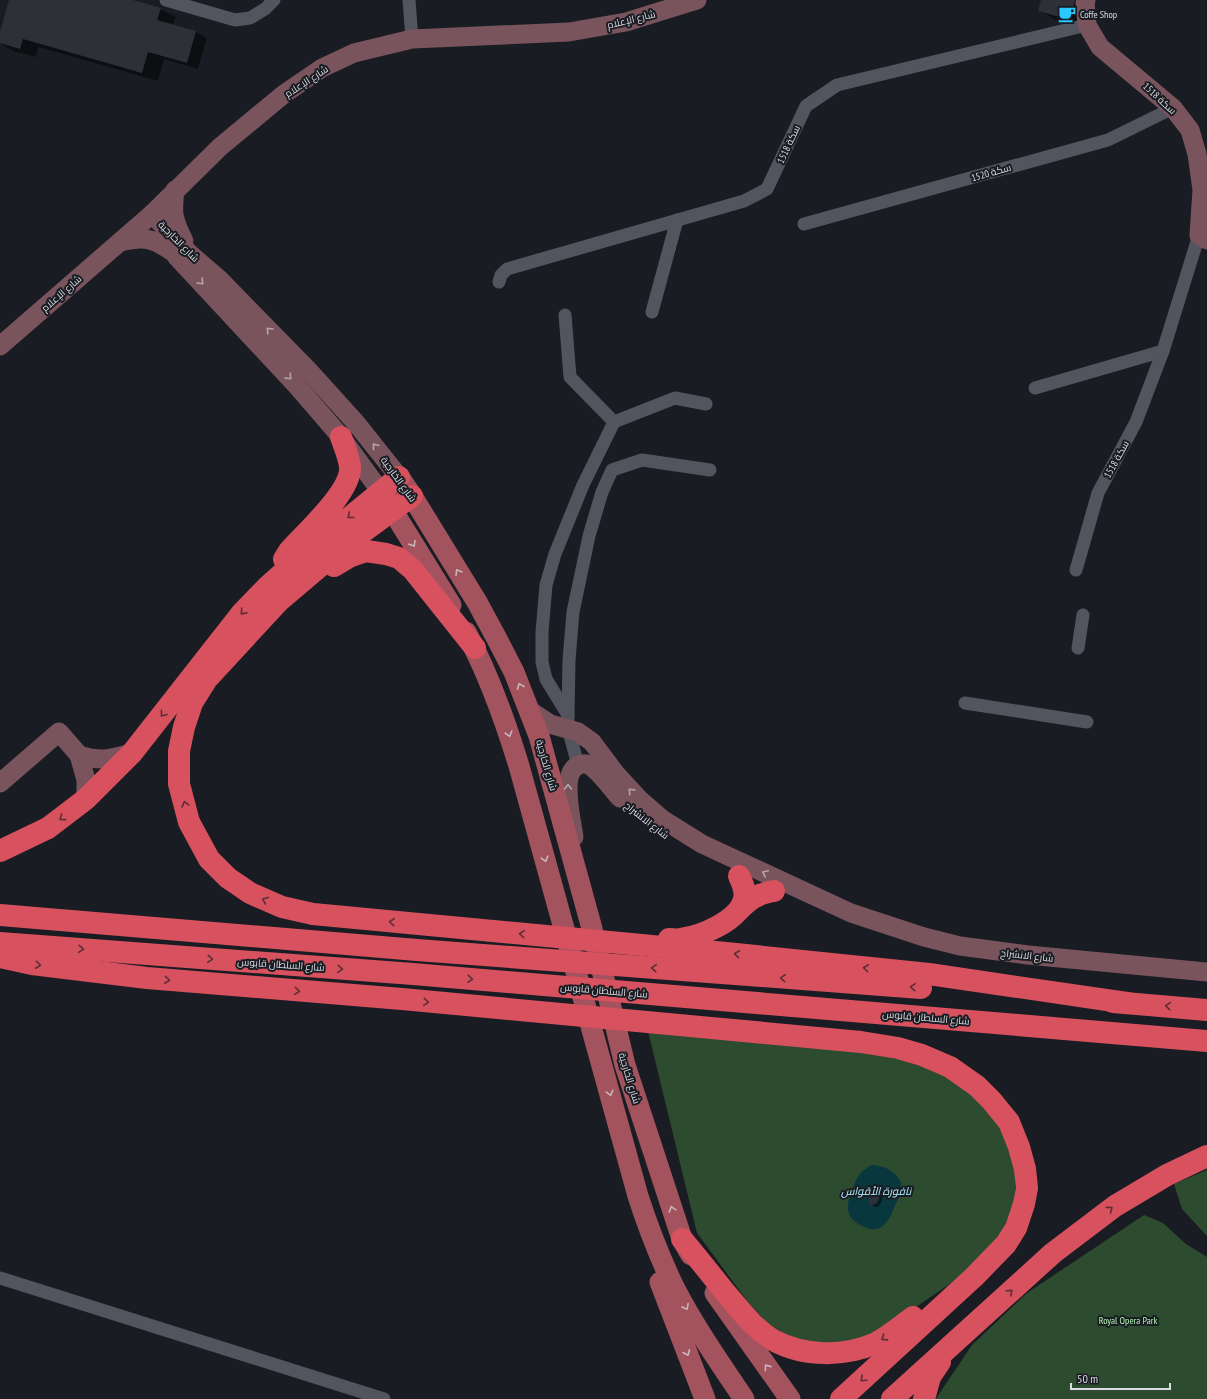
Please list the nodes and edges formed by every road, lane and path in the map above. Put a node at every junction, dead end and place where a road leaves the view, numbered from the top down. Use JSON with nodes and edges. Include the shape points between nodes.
{"nodes":[{"id":1,"x":166,"y":0,"type":"edge"},
{"id":2,"x":274,"y":0,"type":"edge"},
{"id":3,"x":409,"y":0,"type":"edge"},
{"id":4,"x":697,"y":0,"type":"edge"},
{"id":5,"x":1086,"y":0,"type":"edge"},
{"id":6,"x":1087,"y":25,"type":"junction"},
{"id":7,"x":412,"y":39,"type":"junction"},
{"id":8,"x":1173,"y":108,"type":"junction"},
{"id":9,"x":175,"y":190,"type":"junction"},
{"id":10,"x":148,"y":218,"type":"junction"},
{"id":11,"x":677,"y":220,"type":"junction"},
{"id":12,"x":804,"y":224,"type":"dead end"},
{"id":13,"x":1203,"y":238,"type":"edge"},
{"id":14,"x":120,"y":242,"type":"junction"},
{"id":15,"x":182,"y":254,"type":"junction"},
{"id":16,"x":499,"y":282,"type":"dead end"},
{"id":17,"x":652,"y":312,"type":"dead end"},
{"id":18,"x":565,"y":316,"type":"dead end"},
{"id":19,"x":0,"y":346,"type":"edge"},
{"id":20,"x":1163,"y":351,"type":"junction"},
{"id":21,"x":1035,"y":388,"type":"dead end"},
{"id":22,"x":706,"y":404,"type":"dead end"},
{"id":23,"x":614,"y":422,"type":"junction"},
{"id":24,"x":341,"y":437,"type":"junction"},
{"id":25,"x":710,"y":470,"type":"dead end"},
{"id":26,"x":399,"y":477,"type":"junction"},
{"id":27,"x":381,"y":492,"type":"junction"},
{"id":28,"x":412,"y":496,"type":"junction"},
{"id":29,"x":392,"y":510,"type":"junction"},
{"id":30,"x":1076,"y":570,"type":"dead end"},
{"id":31,"x":273,"y":594,"type":"junction"},
{"id":32,"x":1083,"y":615,"type":"dead end"},
{"id":33,"x":475,"y":648,"type":"junction"},
{"id":34,"x":1078,"y":648,"type":"dead end"},
{"id":35,"x":965,"y":703,"type":"dead end"},
{"id":36,"x":529,"y":710,"type":"junction"},
{"id":37,"x":568,"y":721,"type":"junction"},
{"id":38,"x":1087,"y":722,"type":"dead end"},
{"id":39,"x":132,"y":753,"type":"junction"},
{"id":40,"x":79,"y":755,"type":"junction"},
{"id":41,"x":578,"y":765,"type":"junction"},
{"id":42,"x":0,"y":783,"type":"edge"},
{"id":43,"x":86,"y":799,"type":"junction"},
{"id":44,"x":0,"y":851,"type":"edge"},
{"id":45,"x":740,"y":876,"type":"junction"},
{"id":46,"x":774,"y":891,"type":"junction"},
{"id":47,"x":583,"y":895,"type":"junction"},
{"id":48,"x":818,"y":896,"type":"junction"},
{"id":49,"x":739,"y":910,"type":"junction"},
{"id":50,"x":851,"y":913,"type":"junction"},
{"id":51,"x":0,"y":915,"type":"edge"},
{"id":52,"x":561,"y":938,"type":"junction"},
{"id":53,"x":0,"y":943,"type":"edge"},
{"id":54,"x":0,"y":957,"type":"edge"},
{"id":55,"x":1207,"y":972,"type":"edge"},
{"id":56,"x":1127,"y":1003,"type":"junction"},
{"id":57,"x":1207,"y":1010,"type":"edge"},
{"id":58,"x":1207,"y":1041,"type":"edge"},
{"id":59,"x":1207,"y":1156,"type":"edge"},
{"id":60,"x":651,"y":1236,"type":"junction"},
{"id":61,"x":682,"y":1239,"type":"junction"},
{"id":62,"x":974,"y":1277,"type":"junction"},
{"id":63,"x":0,"y":1278,"type":"edge"},
{"id":64,"x":982,"y":1318,"type":"junction"},
{"id":65,"x":705,"y":1398,"type":"edge"},
{"id":66,"x":384,"y":1399,"type":"edge"},
{"id":67,"x":744,"y":1399,"type":"edge"},
{"id":68,"x":790,"y":1399,"type":"edge"},
{"id":69,"x":841,"y":1399,"type":"edge"},
{"id":70,"x":892,"y":1399,"type":"edge"},
{"id":71,"x":924,"y":1399,"type":"edge"}],
"edges":[{"from":1,"to":2,"type":"street","via":[[235,20],[250,18]]},
{"from":3,"to":7,"type":"street"},
{"from":4,"to":7,"type":"street","name":"شارع الإعلام","via":[[626,22],[569,32]]},
{"from":5,"to":6,"type":"street","name":"سكة 1518"},
{"from":6,"to":8,"type":"street","name":"سكة 1518","via":[[1100,47]]},
{"from":6,"to":11,"type":"street","name":"سكة 1518","via":[[837,85],[806,106],[767,189],[744,201]]},
{"from":7,"to":9,"type":"street","name":"شارع الإعلام","via":[[354,53],[322,68],[284,94],[220,147]]},
{"from":8,"to":12,"type":"street","name":"سكة 1520","via":[[1108,140]]},
{"from":8,"to":13,"type":"street","name":"سكة 1518","via":[[1190,130],[1197,154],[1202,190]]},
{"from":9,"to":10,"type":"street","name":"شارع الإعلام"},
{"from":9,"to":15,"type":"street","via":[[172,209]]},
{"from":10,"to":14,"type":"street","name":"شارع الإعلام"},
{"from":10,"to":15,"type":"street","name":"شارع الخارجية"},
{"from":11,"to":16,"type":"street","name":"سكة 1518","via":[[507,269]]},
{"from":11,"to":17,"type":"street"},
{"from":13,"to":20,"type":"street","name":"سكة 1518"},
{"from":14,"to":15,"type":"street","via":[[136,238],[149,239]]},
{"from":14,"to":19,"type":"street","name":"شارع الإعلام"},
{"from":15,"to":24,"type":"street","name":"شارع الخارجية","one_way":true},
{"from":26,"to":15,"type":"street","name":"شارع الخارجية","one_way":true,"via":[[356,423],[308,370],[219,279]]},
{"from":18,"to":23,"type":"street","via":[[570,377]]},
{"from":20,"to":21,"type":"street"},
{"from":20,"to":30,"type":"street","name":"سكة 1518","via":[[1136,422],[1098,493]]},
{"from":22,"to":23,"type":"street","via":[[675,398]]},
{"from":23,"to":37,"type":"street","via":[[583,485],[555,554],[546,585],[542,662],[546,678]]},
{"from":24,"to":27,"type":"street","name":"شارع الخارجية"},
{"from":24,"to":31,"type":"highway","via":[[350,467],[348,477],[334,503],[289,551]]},
{"from":25,"to":37,"type":"street","via":[[642,460],[612,470],[602,492],[589,536],[573,612]]},
{"from":26,"to":27,"type":"highway"},
{"from":26,"to":28,"type":"main road","name":"شارع الخارجية"},
{"from":27,"to":29,"type":"main road","name":"شارع الخارجية"},
{"from":27,"to":31,"type":"highway","one_way":true,"via":[[295,562]]},
{"from":28,"to":29,"type":"highway"},
{"from":36,"to":28,"type":"main road","name":"شارع الخارجية","one_way":true,"via":[[514,672],[487,621]]},
{"from":29,"to":31,"type":"highway"},
{"from":29,"to":33,"type":"main road","name":"شارع الخارجية","one_way":true},
{"from":31,"to":33,"type":"highway","via":[[349,557],[366,552],[386,554],[399,558],[412,570]]},
{"from":31,"to":39,"type":"highway","one_way":true,"via":[[241,614]]},
{"from":52,"to":31,"type":"highway","one_way":true,"via":[[312,914],[282,907],[250,893],[228,878],[209,859],[189,822],[179,784],[184,728],[192,703],[207,679]]},
{"from":32,"to":34,"type":"street"},
{"from":33,"to":60,"type":"main road","name":"شارع الخارجية","one_way":true,"via":[[505,721]]},
{"from":35,"to":38,"type":"street"},
{"from":36,"to":37,"type":"street","name":"شارع الانشراح","via":[[550,724]]},
{"from":36,"to":47,"type":"main road","name":"شارع الخارجية","via":[[539,736]]},
{"from":37,"to":41,"type":"street"},
{"from":48,"to":37,"type":"street","name":"شارع الانشراح","one_way":true,"via":[[702,844],[662,819],[616,774],[592,742]]},
{"from":39,"to":40,"type":"street","via":[[102,760]]},
{"from":39,"to":43,"type":"highway"},
{"from":40,"to":42,"type":"street","via":[[59,732]]},
{"from":40,"to":43,"type":"street","via":[[86,780]]},
{"from":41,"to":45,"type":"street","name":"شارع الانشراح","via":[[585,764],[593,768],[623,802],[668,838]]},
{"from":47,"to":41,"type":"street","one_way":true,"via":[[567,788],[568,778]]},
{"from":43,"to":44,"type":"highway","one_way":true,"via":[[48,828]]},
{"from":45,"to":46,"type":"street","name":"شارع الانشراح"},
{"from":45,"to":49,"type":"highway","via":[[744,900]]},
{"from":46,"to":48,"type":"street","via":[[790,890]]},
{"from":46,"to":49,"type":"highway","via":[[751,899]]},
{"from":46,"to":50,"type":"street","name":"شارع الانشراح","via":[[812,904]]},
{"from":61,"to":47,"type":"main road","name":"شارع الخارجية","one_way":true,"via":[[625,1066]]},
{"from":48,"to":50,"type":"street","name":"شارع الانشراح"},
{"from":49,"to":52,"type":"highway","via":[[707,932],[681,939],[617,936]]},
{"from":50,"to":55,"type":"street","name":"شارع الانشراح","via":[[960,946]]},
{"from":56,"to":51,"type":"highway","one_way":true,"via":[[425,951]]},
{"from":56,"to":52,"type":"highway","one_way":true,"via":[[929,974]]},
{"from":53,"to":58,"type":"highway","name":"شارع السلطان قابوس","one_way":true,"via":[[421,975]]},
{"from":54,"to":62,"type":"highway","one_way":true,"via":[[32,964],[146,978],[860,1042],[922,1055],[950,1067],[991,1100],[1009,1122],[1025,1169],[1027,1188],[1016,1228],[1006,1244]]},
{"from":57,"to":56,"type":"highway","one_way":true},
{"from":64,"to":59,"type":"highway","one_way":true,"via":[[1053,1253],[1114,1206],[1167,1174]]},
{"from":60,"to":65,"type":"main road","one_way":true,"via":[[659,1281]]},
{"from":60,"to":67,"type":"main road","name":"شارع الخارجية","one_way":true,"via":[[675,1288],[700,1332]]},
{"from":62,"to":61,"type":"highway","one_way":true,"via":[[876,1342],[856,1350],[834,1354],[811,1352],[773,1340],[757,1327]]},
{"from":68,"to":61,"type":"main road","name":"شارع الخارجية","one_way":true,"via":[[714,1292]]},
{"from":62,"to":69,"type":"highway","one_way":true},
{"from":63,"to":66,"type":"street"},
{"from":64,"to":70,"type":"highway"},
{"from":64,"to":71,"type":"highway","via":[[941,1361],[930,1377]]}]}
